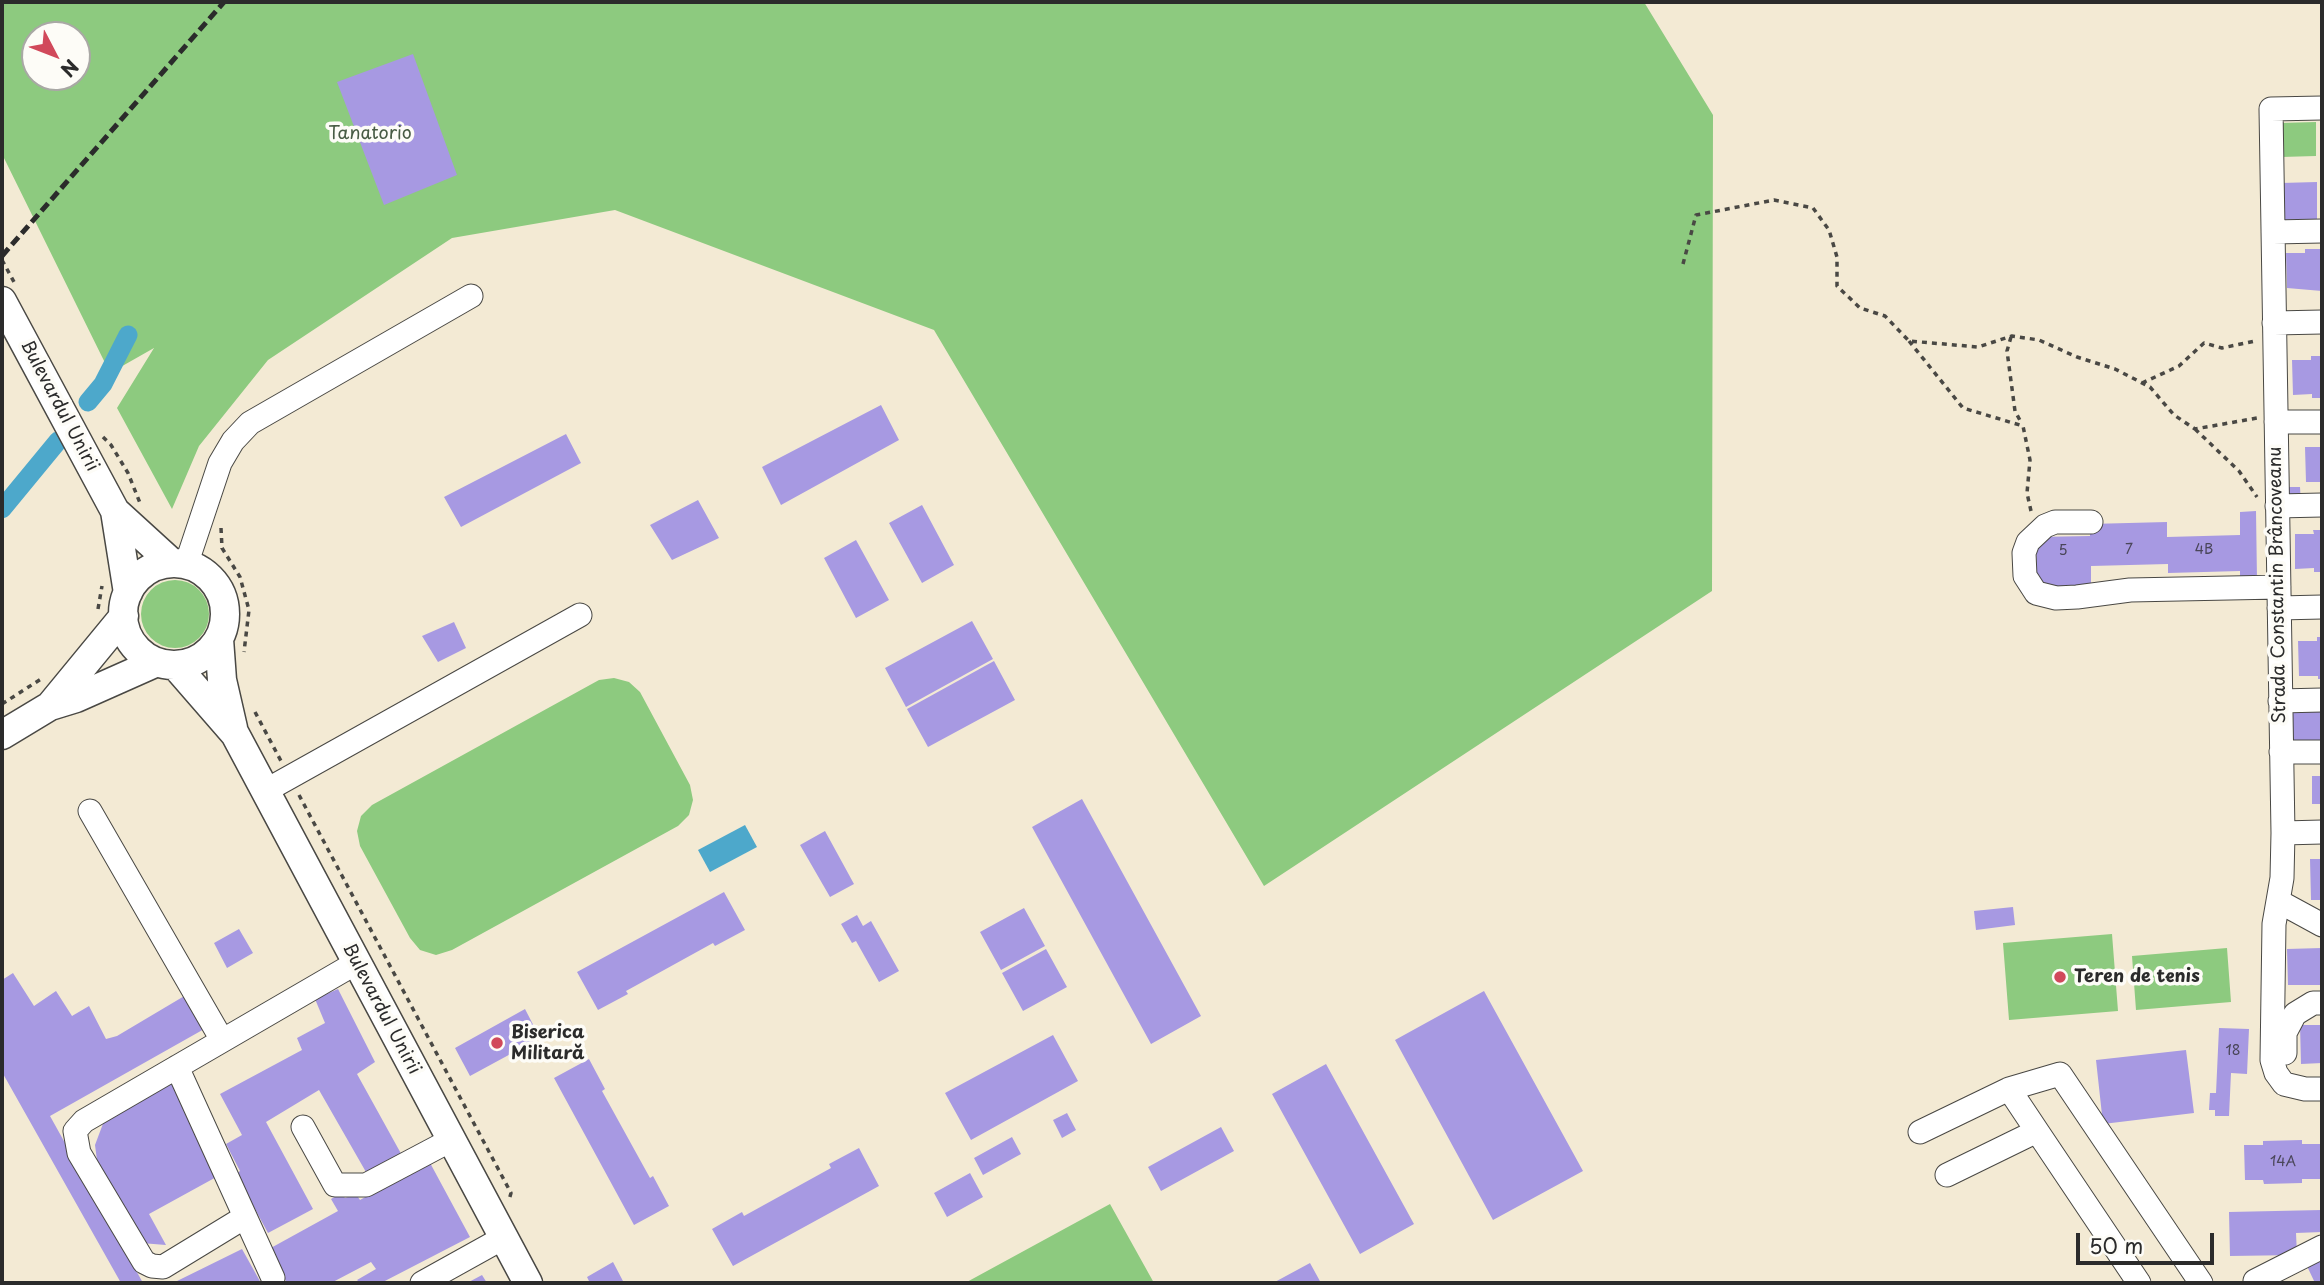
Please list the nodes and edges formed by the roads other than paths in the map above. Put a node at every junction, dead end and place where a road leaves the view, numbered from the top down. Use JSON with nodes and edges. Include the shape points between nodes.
{"nodes":[{"id":1,"x":2322,"y":108,"type":"edge"},
{"id":2,"x":2322,"y":231,"type":"edge"},
{"id":3,"x":2273,"y":232,"type":"junction"},
{"id":4,"x":471,"y":296,"type":"dead end"},
{"id":5,"x":11,"y":297,"type":"edge"},
{"id":6,"x":2322,"y":322,"type":"edge"},
{"id":7,"x":2274,"y":328,"type":"junction"},
{"id":8,"x":2276,"y":418,"type":"junction"},
{"id":9,"x":2322,"y":422,"type":"edge"},
{"id":10,"x":2322,"y":505,"type":"edge"},
{"id":11,"x":129,"y":510,"type":"junction"},
{"id":12,"x":2277,"y":513,"type":"junction"},
{"id":13,"x":2091,"y":522,"type":"dead end"},
{"id":14,"x":179,"y":564,"type":"junction"},
{"id":15,"x":2279,"y":597,"type":"junction"},
{"id":16,"x":116,"y":607,"type":"junction"},
{"id":17,"x":2322,"y":607,"type":"edge"},
{"id":18,"x":580,"y":615,"type":"dead end"},
{"id":19,"x":219,"y":639,"type":"junction"},
{"id":20,"x":166,"y":664,"type":"junction"},
{"id":21,"x":2322,"y":700,"type":"edge"},
{"id":22,"x":2280,"y":701,"type":"junction"},
{"id":23,"x":50,"y":706,"type":"junction"},
{"id":24,"x":235,"y":734,"type":"junction"},
{"id":25,"x":2,"y":735,"type":"edge"},
{"id":26,"x":2281,"y":752,"type":"junction"},
{"id":27,"x":2322,"y":752,"type":"edge"},
{"id":28,"x":278,"y":785,"type":"junction"},
{"id":29,"x":90,"y":811,"type":"dead end"},
{"id":30,"x":2322,"y":832,"type":"edge"},
{"id":31,"x":2283,"y":833,"type":"junction"},
{"id":32,"x":2278,"y":901,"type":"junction"},
{"id":33,"x":2322,"y":925,"type":"edge"},
{"id":34,"x":356,"y":963,"type":"junction"},
{"id":35,"x":2322,"y":1003,"type":"edge"},
{"id":36,"x":222,"y":1040,"type":"junction"},
{"id":37,"x":177,"y":1067,"type":"junction"},
{"id":38,"x":2284,"y":1084,"type":"junction"},
{"id":39,"x":2009,"y":1089,"type":"junction"},
{"id":40,"x":2322,"y":1089,"type":"edge"},
{"id":41,"x":303,"y":1126,"type":"dead end"},
{"id":42,"x":2037,"y":1131,"type":"junction"},
{"id":43,"x":1920,"y":1132,"type":"dead end"},
{"id":44,"x":451,"y":1140,"type":"junction"},
{"id":45,"x":1947,"y":1175,"type":"dead end"},
{"id":46,"x":245,"y":1217,"type":"junction"},
{"id":47,"x":503,"y":1238,"type":"junction"},
{"id":48,"x":2322,"y":1247,"type":"edge"},
{"id":49,"x":273,"y":1278,"type":"dead end"},
{"id":50,"x":2255,"y":1281,"type":"dead end"},
{"id":51,"x":422,"y":1283,"type":"edge"},
{"id":52,"x":528,"y":1283,"type":"edge"},
{"id":53,"x":2140,"y":1283,"type":"edge"},
{"id":54,"x":2201,"y":1283,"type":"edge"}],
"edges":[{"from":1,"to":3,"type":"street","name":"Strada Constantin Brâncoveanu","via":[[2271,109]]},
{"from":2,"to":3,"type":"street"},
{"from":3,"to":7,"type":"street","name":"Strada Constantin Brâncoveanu"},
{"from":4,"to":14,"type":"street","via":[[250,423],[220,463]]},
{"from":5,"to":11,"type":"main road","name":"Bulevardul Unirii","via":[[63,411],[86,434]]},
{"from":6,"to":7,"type":"street"},
{"from":7,"to":8,"type":"street","name":"Strada Constantin Brâncoveanu"},
{"from":8,"to":9,"type":"street"},
{"from":8,"to":12,"type":"street","name":"Strada Constantin Brâncoveanu"},
{"from":10,"to":12,"type":"street"},
{"from":11,"to":14,"type":"main road","name":"Bulevardul Unirii"},
{"from":11,"to":16,"type":"main road","name":"Bulevardul Unirii"},
{"from":12,"to":15,"type":"street","name":"Strada Constantin Brâncoveanu"},
{"from":13,"to":15,"type":"street","via":[[2055,522],[2028,542],[2025,576],[2036,593],[2077,597],[2130,590]]},
{"from":14,"to":16,"type":"main road","via":[[146,572]]},
{"from":14,"to":19,"type":"main road","via":[[199,570],[218,588],[225,614]]},
{"from":15,"to":17,"type":"street"},
{"from":15,"to":22,"type":"street","name":"Strada Constantin Brâncoveanu"},
{"from":16,"to":20,"type":"main road","via":[[137,649]]},
{"from":16,"to":23,"type":"main road"},
{"from":18,"to":28,"type":"street"},
{"from":19,"to":20,"type":"main road","via":[[196,660]]},
{"from":19,"to":24,"type":"main road","name":"Bulevardul Unirii","via":[[222,680]]},
{"from":20,"to":23,"type":"main road"},
{"from":20,"to":24,"type":"main road","name":"Bulevardul Unirii"},
{"from":21,"to":22,"type":"street"},
{"from":22,"to":26,"type":"street","name":"Strada Constantin Brâncoveanu"},
{"from":23,"to":25,"type":"main road"},
{"from":24,"to":28,"type":"main road","name":"Bulevardul Unirii"},
{"from":26,"to":27,"type":"street"},
{"from":26,"to":31,"type":"street","name":"Strada Constantin Brâncoveanu"},
{"from":28,"to":34,"type":"main road","name":"Bulevardul Unirii"},
{"from":29,"to":36,"type":"street"},
{"from":30,"to":31,"type":"street"},
{"from":31,"to":32,"type":"street","name":"Strada Constantin Brâncoveanu"},
{"from":32,"to":33,"type":"street"},
{"from":32,"to":38,"type":"street","name":"Strada Constantin Brâncoveanu","via":[[2272,1060]]},
{"from":34,"to":36,"type":"street"},
{"from":34,"to":44,"type":"main road","name":"Bulevardul Unirii"},
{"from":35,"to":38,"type":"street","via":[[2303,1008],[2289,1023]]},
{"from":36,"to":37,"type":"street"},
{"from":37,"to":46,"type":"street"},
{"from":37,"to":46,"type":"street","via":[[84,1121],[75,1131],[79,1153],[144,1262],[152,1266],[163,1267]]},
{"from":38,"to":40,"type":"street"},
{"from":39,"to":42,"type":"street"},
{"from":39,"to":43,"type":"street"},
{"from":39,"to":54,"type":"street","via":[[2060,1074]]},
{"from":41,"to":44,"type":"street","via":[[335,1185],[366,1185]]},
{"from":42,"to":45,"type":"street"},
{"from":42,"to":53,"type":"street"},
{"from":44,"to":47,"type":"main road","name":"Bulevardul Unirii"},
{"from":46,"to":49,"type":"street"},
{"from":47,"to":51,"type":"street"},
{"from":47,"to":52,"type":"main road","name":"Bulevardul Unirii"},
{"from":48,"to":50,"type":"street"}]}
